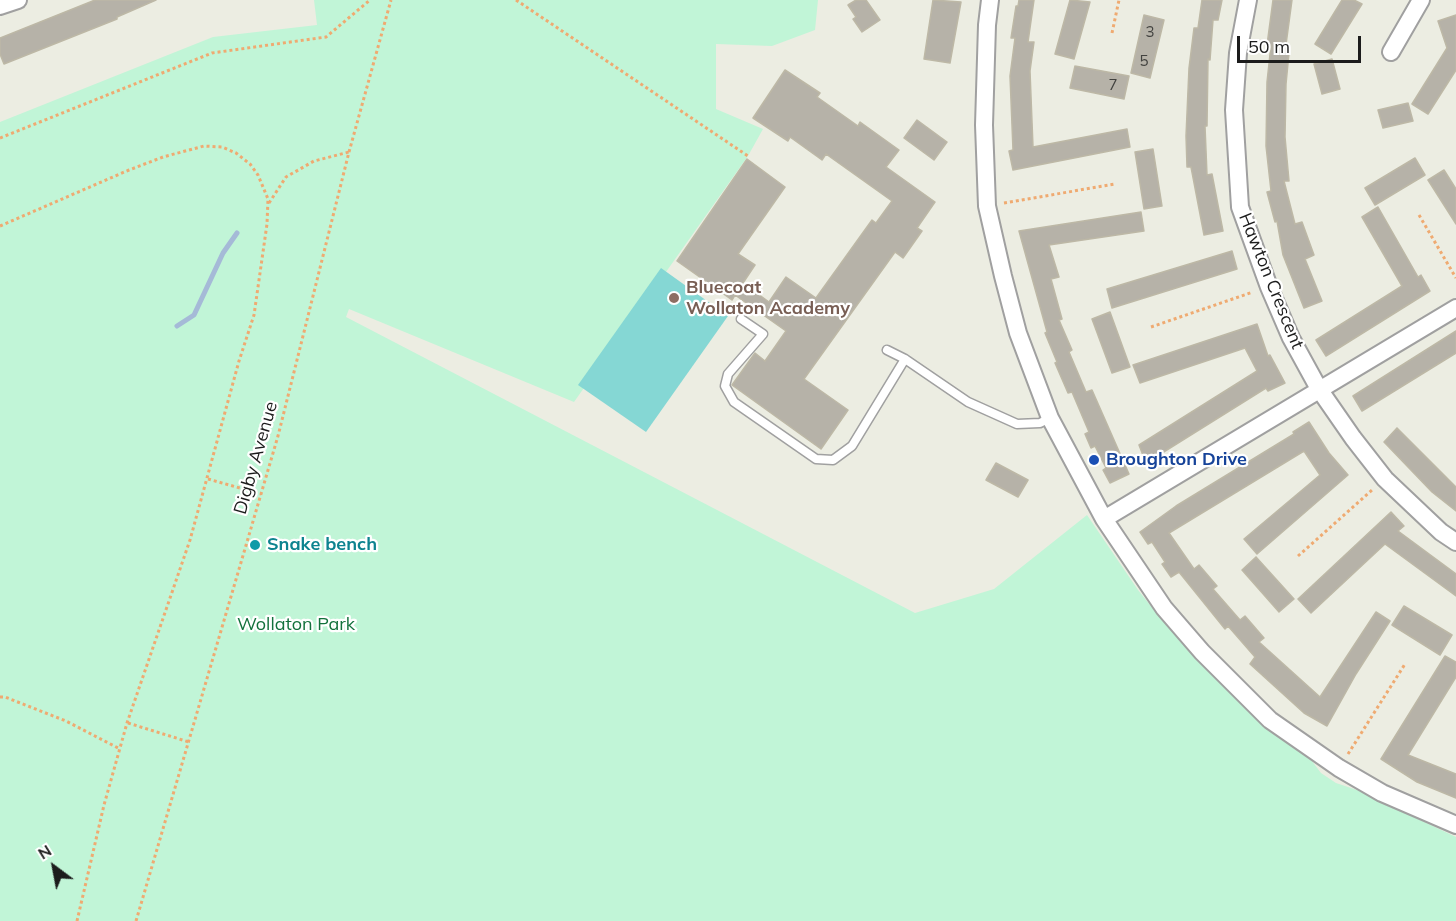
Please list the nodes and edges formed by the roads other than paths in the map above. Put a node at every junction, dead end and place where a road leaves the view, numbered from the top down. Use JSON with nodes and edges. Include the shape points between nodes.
{"nodes":[{"id":1,"x":18,"y":0,"type":"edge"},
{"id":2,"x":990,"y":0,"type":"edge"},
{"id":3,"x":1248,"y":0,"type":"edge"},
{"id":4,"x":1421,"y":0,"type":"edge"},
{"id":5,"x":0,"y":6,"type":"edge"},
{"id":6,"x":1391,"y":52,"type":"dead end"},
{"id":7,"x":1456,"y":308,"type":"edge"},
{"id":8,"x":741,"y":319,"type":"dead end"},
{"id":9,"x":887,"y":350,"type":"dead end"},
{"id":10,"x":905,"y":358,"type":"junction"},
{"id":11,"x":1319,"y":389,"type":"junction"},
{"id":12,"x":1050,"y":418,"type":"junction"},
{"id":13,"x":1104,"y":519,"type":"junction"},
{"id":14,"x":1456,"y":542,"type":"edge"},
{"id":15,"x":1456,"y":825,"type":"edge"}],
"edges":[{"from":1,"to":5,"type":"street"},
{"from":2,"to":12,"type":"street","via":[[984,124],[987,206],[1018,333]]},
{"from":3,"to":11,"type":"street","name":"Hawton Crescent","via":[[1238,53],[1234,110],[1240,207],[1291,339]]},
{"from":4,"to":6,"type":"street"},
{"from":7,"to":11,"type":"street"},
{"from":8,"to":10,"type":"lane","via":[[763,334],[728,374],[725,386],[734,402],[816,459],[834,460],[852,446]]},
{"from":9,"to":10,"type":"lane"},
{"from":10,"to":12,"type":"lane","via":[[968,402],[1017,424],[1040,423]]},
{"from":11,"to":13,"type":"street"},
{"from":11,"to":14,"type":"street","name":"Hawton Crescent","via":[[1385,479],[1440,532]]},
{"from":12,"to":13,"type":"street"},
{"from":13,"to":15,"type":"street","via":[[1164,608],[1270,720],[1382,793]]}]}
